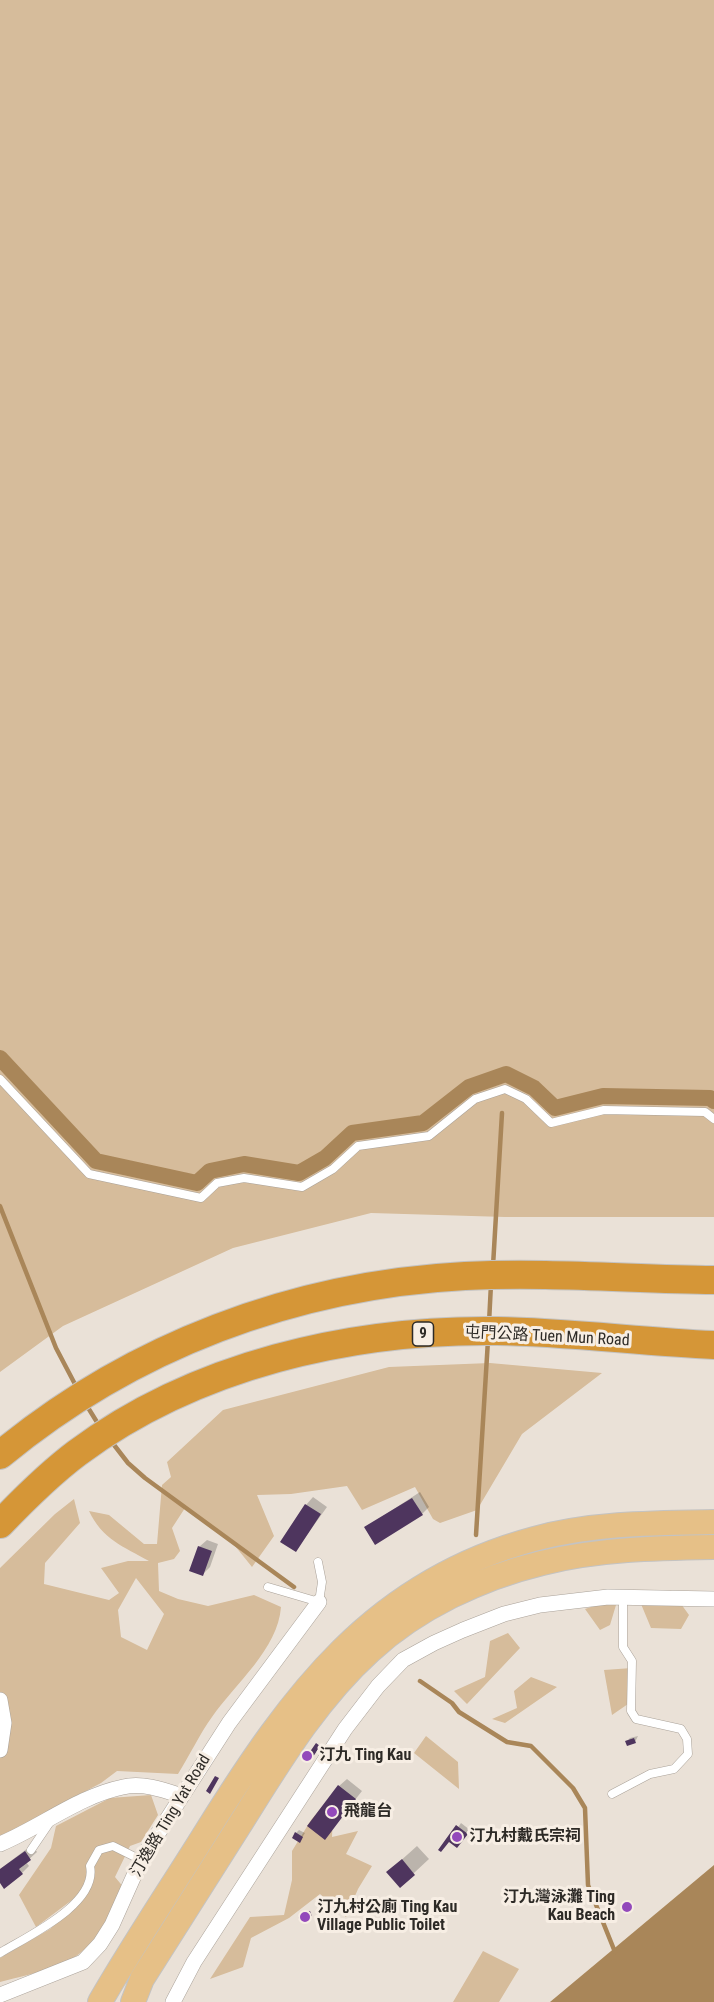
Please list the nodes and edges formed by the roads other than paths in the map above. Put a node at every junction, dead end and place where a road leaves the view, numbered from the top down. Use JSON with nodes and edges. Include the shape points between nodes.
{"nodes":[{"id":1,"x":0,"y":1079,"type":"edge"},
{"id":2,"x":714,"y":1119,"type":"edge"},
{"id":3,"x":714,"y":1280,"type":"edge"},
{"id":4,"x":714,"y":1345,"type":"edge"},
{"id":5,"x":0,"y":1455,"type":"edge"},
{"id":6,"x":714,"y":1522,"type":"edge"},
{"id":7,"x":0,"y":1524,"type":"edge"},
{"id":8,"x":714,"y":1547,"type":"edge"},
{"id":9,"x":318,"y":1562,"type":"dead end"},
{"id":10,"x":268,"y":1587,"type":"dead end"},
{"id":11,"x":623,"y":1597,"type":"junction"},
{"id":12,"x":714,"y":1599,"type":"edge"},
{"id":13,"x":319,"y":1602,"type":"junction"},
{"id":14,"x":0,"y":1700,"type":"edge"},
{"id":15,"x":0,"y":1750,"type":"edge"},
{"id":16,"x":612,"y":1794,"type":"dead end"},
{"id":17,"x":182,"y":1796,"type":"junction"},
{"id":18,"x":53,"y":1818,"type":"junction"},
{"id":19,"x":0,"y":1844,"type":"edge"},
{"id":20,"x":31,"y":1850,"type":"dead end"},
{"id":21,"x":141,"y":1860,"type":"junction"},
{"id":22,"x":0,"y":1953,"type":"edge"},
{"id":23,"x":0,"y":1995,"type":"edge"},
{"id":24,"x":100,"y":2002,"type":"edge"},
{"id":25,"x":133,"y":2002,"type":"edge"},
{"id":26,"x":173,"y":2002,"type":"edge"}],
"edges":[{"from":1,"to":2,"type":"lane","via":[[89,1174],[201,1198],[217,1184],[244,1178],[302,1187],[333,1169],[358,1146],[429,1136],[475,1099],[505,1089],[526,1099],[551,1123],[604,1110],[705,1112]]},
{"from":3,"to":5,"type":"highway","via":[[536,1274],[464,1276],[404,1281],[304,1299],[243,1318],[154,1354],[105,1381]]},
{"from":4,"to":7,"type":"highway","name":"屯門公路 Tuen Mun Road","number":"9","via":[[464,1332],[329,1346],[274,1359],[185,1390],[108,1432],[43,1481]]},
{"from":6,"to":24,"type":"main road","via":[[636,1523],[534,1539],[443,1574],[400,1600],[354,1636],[309,1683],[260,1748]]},
{"from":8,"to":25,"type":"main road","via":[[587,1554],[524,1568],[455,1594],[370,1651],[322,1702],[267,1780],[142,1979]]},
{"from":9,"to":13,"type":"lane","via":[[322,1582]]},
{"from":10,"to":13,"type":"lane"},
{"from":11,"to":12,"type":"street"},
{"from":11,"to":16,"type":"lane","via":[[623,1647],[632,1661],[631,1711],[636,1719],[681,1729],[687,1739],[688,1754],[674,1769],[650,1773]]},
{"from":11,"to":26,"type":"street","via":[[520,1609],[434,1643],[403,1660],[345,1729]]},
{"from":13,"to":17,"type":"street","name":"汀逸路 Ting Yat Road","via":[[229,1723]]},
{"from":14,"to":15,"type":"street","via":[[4,1723]]},
{"from":17,"to":18,"type":"street","via":[[158,1788],[124,1786]]},
{"from":17,"to":21,"type":"street","name":"汀逸路 Ting Yat Road"},
{"from":18,"to":19,"type":"street"},
{"from":18,"to":20,"type":"lane"},
{"from":21,"to":22,"type":"lane","via":[[113,1846],[99,1850],[90,1866],[92,1878],[85,1893],[67,1911]]},
{"from":21,"to":23,"type":"street","name":"汀逸路 Ting Yat Road","via":[[112,1924],[83,1962]]}]}
